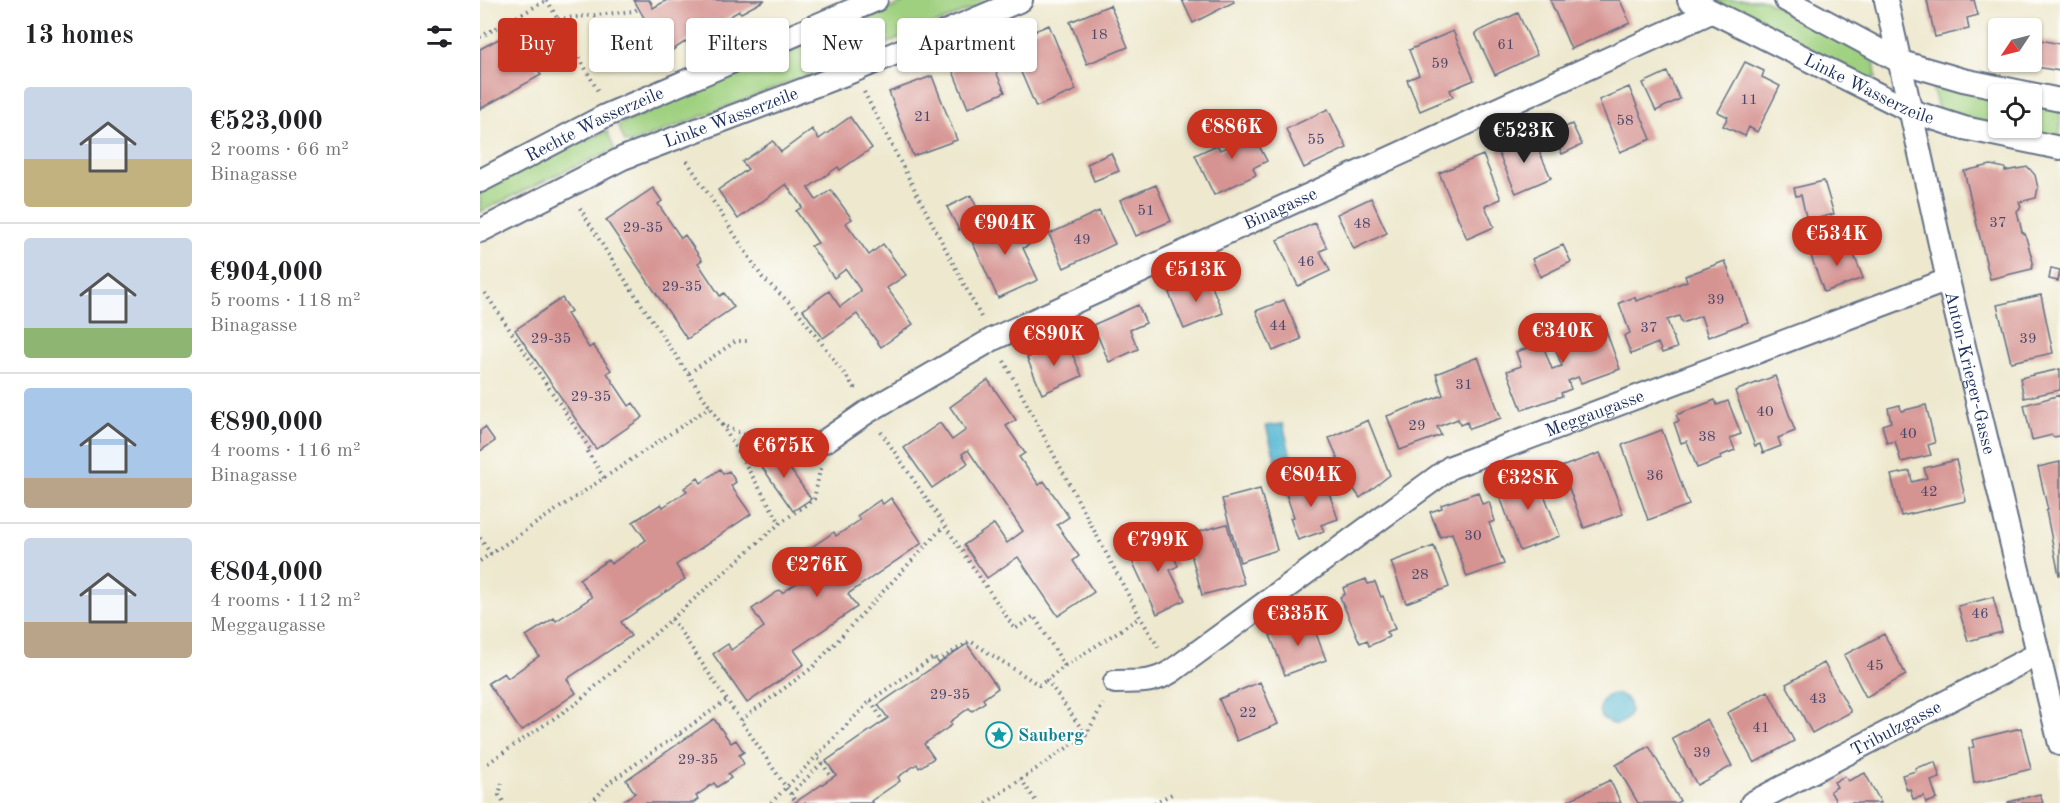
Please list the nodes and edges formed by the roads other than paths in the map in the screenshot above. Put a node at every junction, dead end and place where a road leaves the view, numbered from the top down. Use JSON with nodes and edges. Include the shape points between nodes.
{"nodes":[{"id":1,"x":876,"y":0,"type":"edge"},
{"id":2,"x":1022,"y":0,"type":"edge"},
{"id":3,"x":1689,"y":0,"type":"edge"},
{"id":4,"x":1786,"y":0,"type":"edge"},
{"id":5,"x":1886,"y":0,"type":"edge"},
{"id":6,"x":1711,"y":12,"type":"junction"},
{"id":7,"x":1901,"y":62,"type":"junction"},
{"id":8,"x":2060,"y":100,"type":"edge"},
{"id":9,"x":1911,"y":111,"type":"junction"},
{"id":10,"x":2060,"y":148,"type":"edge"},
{"id":11,"x":480,"y":181,"type":"edge"},
{"id":12,"x":480,"y":231,"type":"edge"},
{"id":13,"x":1948,"y":280,"type":"junction"},
{"id":14,"x":825,"y":441,"type":"road end"},
{"id":15,"x":2038,"y":654,"type":"junction"},
{"id":16,"x":1114,"y":682,"type":"road end"},
{"id":17,"x":2060,"y":744,"type":"edge"},
{"id":18,"x":1752,"y":803,"type":"edge"}],
"edges":[{"from":1,"to":11,"type":"street","name":"Rechte Wasserzeile","via":[[605,116]]},
{"from":2,"to":12,"type":"street","name":"Linke Wasserzeile","via":[[854,71],[623,158]]},
{"from":3,"to":6,"type":"street","name":"Linke Wasserzeile"},
{"from":4,"to":7,"type":"street"},
{"from":5,"to":7,"type":"street","name":"Anton-Krieger-Gasse"},
{"from":6,"to":9,"type":"street","name":"Linke Wasserzeile"},
{"from":6,"to":14,"type":"street","name":"Binagasse","via":[[993,339],[865,413]]},
{"from":7,"to":8,"type":"street","via":[[1963,81]]},
{"from":7,"to":9,"type":"street","name":"Anton-Krieger-Gasse"},
{"from":9,"to":10,"type":"street","name":"Linke Wasserzeile","via":[[1964,128]]},
{"from":9,"to":13,"type":"street","name":"Anton-Krieger-Gasse"},
{"from":13,"to":15,"type":"street","name":"Anton-Krieger-Gasse"},
{"from":13,"to":16,"type":"street","name":"Meggaugasse","via":[[1451,467],[1173,671],[1159,679]]},
{"from":15,"to":17,"type":"street","name":"Anton-Krieger-Gasse"},
{"from":15,"to":18,"type":"street","name":"Tribulzgasse"}]}
